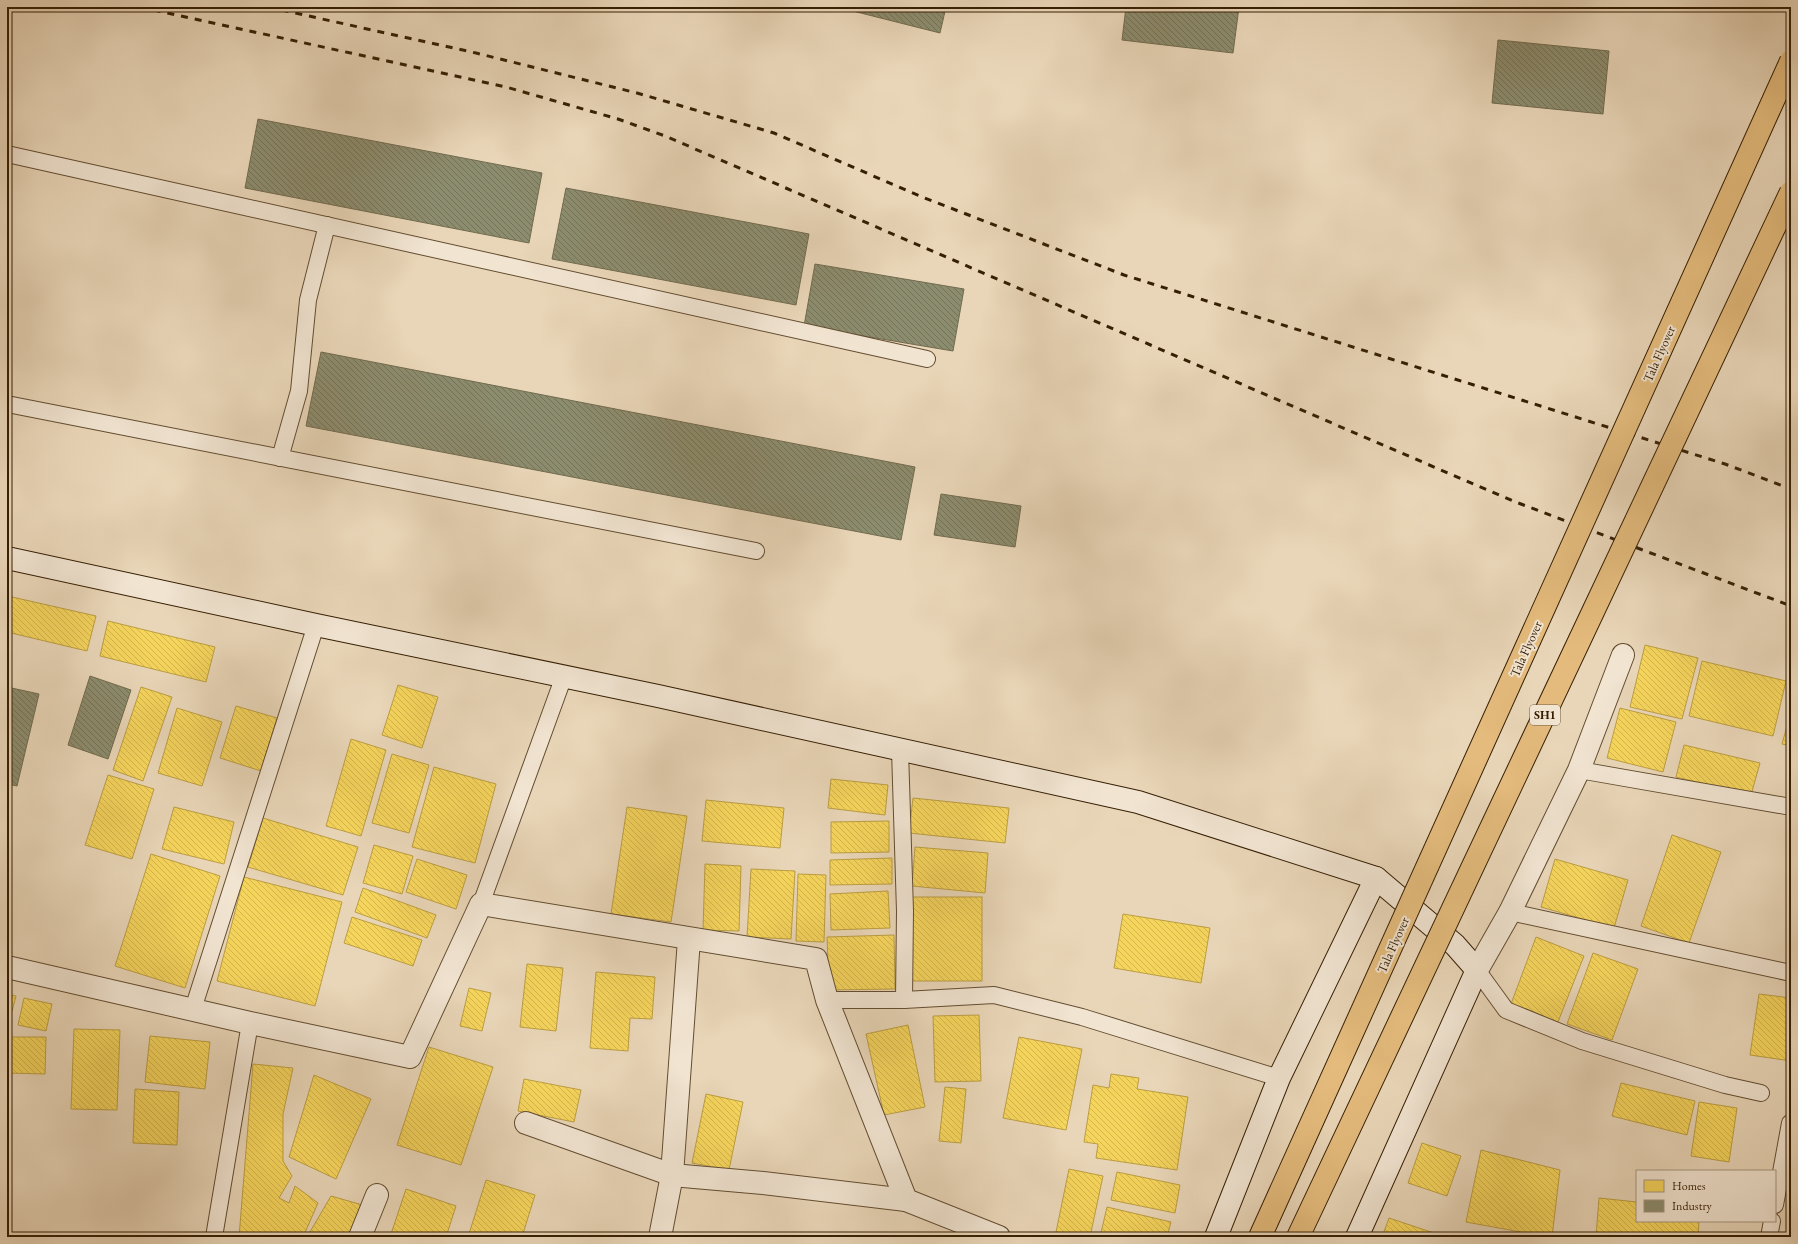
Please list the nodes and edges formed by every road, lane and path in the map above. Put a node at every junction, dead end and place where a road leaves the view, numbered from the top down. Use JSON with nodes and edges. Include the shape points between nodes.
{"nodes":[{"id":1,"x":1791,"y":61,"type":"edge"},
{"id":2,"x":7,"y":154,"type":"edge"},
{"id":3,"x":1791,"y":192,"type":"edge"},
{"id":4,"x":327,"y":225,"type":"junction"},
{"id":5,"x":927,"y":359,"type":"dead end"},
{"id":6,"x":7,"y":404,"type":"edge"},
{"id":7,"x":280,"y":458,"type":"junction"},
{"id":8,"x":756,"y":551,"type":"dead end"},
{"id":9,"x":7,"y":558,"type":"edge"},
{"id":10,"x":316,"y":625,"type":"junction"},
{"id":11,"x":1623,"y":655,"type":"dead end"},
{"id":12,"x":564,"y":676,"type":"junction"},
{"id":13,"x":900,"y":750,"type":"junction"},
{"id":14,"x":1579,"y":770,"type":"junction"},
{"id":15,"x":1791,"y":807,"type":"edge"},
{"id":16,"x":1376,"y":878,"type":"junction"},
{"id":17,"x":481,"y":904,"type":"junction"},
{"id":18,"x":1510,"y":912,"type":"junction"},
{"id":19,"x":689,"y":939,"type":"junction"},
{"id":20,"x":7,"y":967,"type":"edge"},
{"id":21,"x":1477,"y":970,"type":"junction"},
{"id":22,"x":1791,"y":973,"type":"edge"},
{"id":23,"x":826,"y":1000,"type":"junction"},
{"id":24,"x":904,"y":1000,"type":"junction"},
{"id":25,"x":193,"y":1009,"type":"junction"},
{"id":26,"x":250,"y":1022,"type":"junction"},
{"id":27,"x":1279,"y":1078,"type":"junction"},
{"id":28,"x":1761,"y":1093,"type":"dead end"},
{"id":29,"x":526,"y":1123,"type":"dead end"},
{"id":30,"x":1790,"y":1123,"type":"dead end"},
{"id":31,"x":672,"y":1175,"type":"junction"},
{"id":32,"x":377,"y":1194,"type":"dead end"},
{"id":33,"x":906,"y":1200,"type":"junction"},
{"id":34,"x":1776,"y":1200,"type":"edge"},
{"id":35,"x":1772,"y":1222,"type":"edge"},
{"id":36,"x":214,"y":1237,"type":"edge"},
{"id":37,"x":360,"y":1237,"type":"edge"},
{"id":38,"x":660,"y":1237,"type":"edge"},
{"id":39,"x":998,"y":1237,"type":"edge"},
{"id":40,"x":1216,"y":1237,"type":"edge"},
{"id":41,"x":1260,"y":1237,"type":"edge"},
{"id":42,"x":1298,"y":1237,"type":"edge"},
{"id":43,"x":1357,"y":1237,"type":"edge"},
{"id":44,"x":1769,"y":1237,"type":"edge"}],
"edges":[{"from":1,"to":41,"type":"main road","name":"Tala Flyover","bridge":true},
{"from":2,"to":4,"type":"lane"},
{"from":3,"to":42,"type":"main road","number":"SH1","bridge":true},
{"from":4,"to":5,"type":"lane"},
{"from":4,"to":7,"type":"lane","via":[[308,300],[299,391]]},
{"from":6,"to":7,"type":"lane"},
{"from":7,"to":8,"type":"lane"},
{"from":9,"to":10,"type":"street"},
{"from":10,"to":12,"type":"street"},
{"from":10,"to":25,"type":"lane"},
{"from":11,"to":14,"type":"street"},
{"from":12,"to":13,"type":"street"},
{"from":12,"to":17,"type":"lane"},
{"from":13,"to":16,"type":"street","via":[[1138,802]]},
{"from":13,"to":24,"type":"lane","via":[[905,911]]},
{"from":14,"to":15,"type":"lane"},
{"from":14,"to":18,"type":"street"},
{"from":16,"to":21,"type":"street","via":[[1455,944]]},
{"from":16,"to":27,"type":"street"},
{"from":17,"to":19,"type":"street"},
{"from":17,"to":26,"type":"street","via":[[410,1057]]},
{"from":18,"to":21,"type":"street"},
{"from":18,"to":22,"type":"lane"},
{"from":19,"to":23,"type":"street","via":[[816,959]]},
{"from":19,"to":31,"type":"street"},
{"from":20,"to":25,"type":"street"},
{"from":21,"to":28,"type":"lane","via":[[1506,1010],[1582,1041],[1725,1085]]},
{"from":21,"to":43,"type":"street"},
{"from":23,"to":24,"type":"lane"},
{"from":23,"to":33,"type":"street"},
{"from":24,"to":27,"type":"lane","via":[[994,995],[1082,1017]]},
{"from":25,"to":26,"type":"street"},
{"from":26,"to":36,"type":"lane"},
{"from":27,"to":40,"type":"street"},
{"from":29,"to":31,"type":"street"},
{"from":30,"to":34,"type":"lane"},
{"from":31,"to":33,"type":"street"},
{"from":31,"to":38,"type":"street"},
{"from":32,"to":37,"type":"street"},
{"from":33,"to":39,"type":"street"},
{"from":35,"to":44,"type":"lane"}]}
